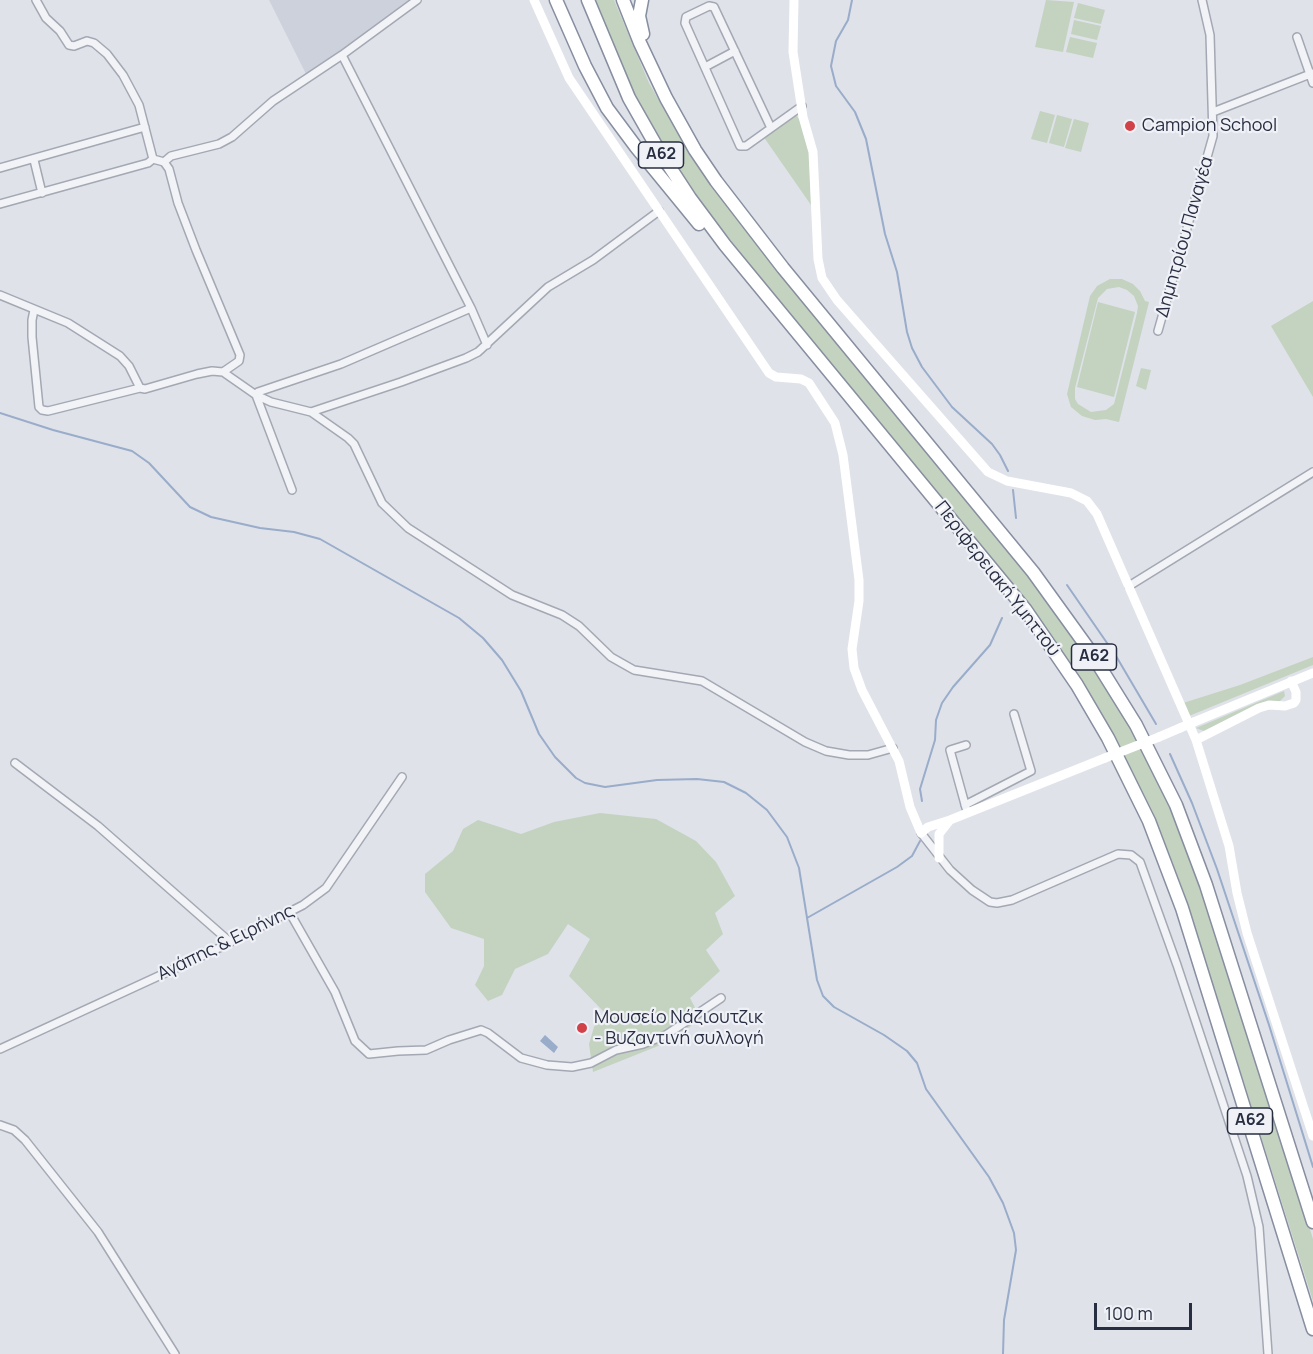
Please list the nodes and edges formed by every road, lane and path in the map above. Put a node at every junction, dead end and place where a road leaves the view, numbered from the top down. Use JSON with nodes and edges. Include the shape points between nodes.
{"nodes":[{"id":1,"x":36,"y":0,"type":"edge"},
{"id":2,"x":417,"y":0,"type":"edge"},
{"id":3,"x":534,"y":0,"type":"edge"},
{"id":4,"x":556,"y":0,"type":"edge"},
{"id":5,"x":588,"y":0,"type":"edge"},
{"id":6,"x":623,"y":0,"type":"edge"},
{"id":7,"x":642,"y":0,"type":"edge"},
{"id":8,"x":794,"y":0,"type":"edge"},
{"id":9,"x":1202,"y":0,"type":"edge"},
{"id":10,"x":1297,"y":37,"type":"dead end"},
{"id":11,"x":735,"y":51,"type":"junction"},
{"id":12,"x":342,"y":55,"type":"junction"},
{"id":13,"x":705,"y":66,"type":"junction"},
{"id":14,"x":1311,"y":74,"type":"edge"},
{"id":15,"x":654,"y":75,"type":"junction"},
{"id":16,"x":1313,"y":83,"type":"edge"},
{"id":17,"x":802,"y":106,"type":"junction"},
{"id":18,"x":1213,"y":112,"type":"junction"},
{"id":19,"x":145,"y":127,"type":"junction"},
{"id":20,"x":771,"y":128,"type":"junction"},
{"id":21,"x":153,"y":159,"type":"junction"},
{"id":22,"x":34,"y":160,"type":"junction"},
{"id":23,"x":164,"y":162,"type":"junction"},
{"id":24,"x":0,"y":168,"type":"edge"},
{"id":25,"x":42,"y":193,"type":"junction"},
{"id":26,"x":0,"y":204,"type":"edge"},
{"id":27,"x":659,"y":211,"type":"junction"},
{"id":28,"x":764,"y":292,"type":"junction"},
{"id":29,"x":0,"y":295,"type":"edge"},
{"id":30,"x":471,"y":308,"type":"junction"},
{"id":31,"x":34,"y":310,"type":"junction"},
{"id":32,"x":1158,"y":331,"type":"dead end"},
{"id":33,"x":487,"y":345,"type":"junction"},
{"id":34,"x":223,"y":372,"type":"junction"},
{"id":35,"x":140,"y":388,"type":"junction"},
{"id":36,"x":256,"y":395,"type":"junction"},
{"id":37,"x":311,"y":412,"type":"junction"},
{"id":38,"x":1313,"y":472,"type":"edge"},
{"id":39,"x":292,"y":490,"type":"dead end"},
{"id":40,"x":1129,"y":586,"type":"junction"},
{"id":41,"x":1313,"y":672,"type":"edge"},
{"id":42,"x":1291,"y":681,"type":"junction"},
{"id":43,"x":1014,"y":714,"type":"dead end"},
{"id":44,"x":1196,"y":740,"type":"junction"},
{"id":45,"x":966,"y":745,"type":"dead end"},
{"id":46,"x":893,"y":748,"type":"junction"},
{"id":47,"x":15,"y":763,"type":"dead end"},
{"id":48,"x":402,"y":777,"type":"dead end"},
{"id":49,"x":966,"y":809,"type":"junction"},
{"id":50,"x":912,"y":813,"type":"junction"},
{"id":51,"x":940,"y":827,"type":"junction"},
{"id":52,"x":921,"y":833,"type":"junction"},
{"id":53,"x":939,"y":858,"type":"junction"},
{"id":54,"x":290,"y":913,"type":"junction"},
{"id":55,"x":230,"y":942,"type":"junction"},
{"id":56,"x":721,"y":998,"type":"dead end"},
{"id":57,"x":0,"y":1049,"type":"edge"},
{"id":58,"x":0,"y":1125,"type":"edge"},
{"id":59,"x":1313,"y":1136,"type":"edge"},
{"id":60,"x":1313,"y":1221,"type":"edge"},
{"id":61,"x":1313,"y":1329,"type":"edge"},
{"id":62,"x":175,"y":1354,"type":"edge"},
{"id":63,"x":1268,"y":1354,"type":"edge"}],
"edges":[{"from":1,"to":19,"type":"street","via":[[69,45],[90,41],[106,54],[135,96]]},
{"from":2,"to":12,"type":"street"},
{"from":3,"to":27,"type":"street","via":[[569,78]]},
{"from":4,"to":28,"type":"highway","via":[[595,88],[621,128],[718,245]]},
{"from":5,"to":28,"type":"highway","name":"Περιφερειακή Υμηττού","number":"Α62","via":[[615,68],[658,149],[707,222]]},
{"from":6,"to":15,"type":"highway","name":"Περιφερειακή Υμηττού","number":"Α62"},
{"from":7,"to":15,"type":"highway","via":[[640,26]]},
{"from":8,"to":17,"type":"street","via":[[792,44]]},
{"from":9,"to":18,"type":"street","name":"Δημητρίου Παναγέα","via":[[1210,35]]},
{"from":10,"to":14,"type":"street"},
{"from":11,"to":13,"type":"street"},
{"from":11,"to":13,"type":"street","via":[[714,7],[687,16],[685,23]]},
{"from":11,"to":20,"type":"street"},
{"from":12,"to":23,"type":"street","via":[[273,100],[232,137],[171,156]]},
{"from":12,"to":30,"type":"street"},
{"from":13,"to":20,"type":"street","via":[[740,146],[746,146]]},
{"from":14,"to":16,"type":"street"},
{"from":14,"to":18,"type":"street"},
{"from":15,"to":60,"type":"highway","name":"Περιφερειακή Υμηττού","number":"Α62","via":[[716,181],[1046,589],[1136,725],[1176,805],[1206,885]]},
{"from":17,"to":20,"type":"street"},
{"from":17,"to":40,"type":"street","via":[[813,152],[819,269],[829,290],[988,472],[1007,481],[1071,493],[1092,506]]},
{"from":18,"to":32,"type":"street","name":"Δημητρίου Παναγέα","via":[[1213,136]]},
{"from":19,"to":21,"type":"street"},
{"from":19,"to":22,"type":"street"},
{"from":21,"to":23,"type":"street"},
{"from":21,"to":25,"type":"street"},
{"from":22,"to":24,"type":"street"},
{"from":22,"to":25,"type":"street"},
{"from":23,"to":34,"type":"street","via":[[240,355],[239,361]]},
{"from":25,"to":26,"type":"street"},
{"from":27,"to":33,"type":"street","via":[[548,288]]},
{"from":27,"to":46,"type":"street","via":[[769,372],[809,383],[835,423],[843,455],[859,580],[852,649],[854,668]]},
{"from":28,"to":61,"type":"highway","name":"Περιφερειακή Υμηττού","number":"Α62","via":[[1024,609],[1077,685],[1118,757],[1149,821],[1182,908]]},
{"from":29,"to":31,"type":"street"},
{"from":30,"to":33,"type":"street"},
{"from":30,"to":36,"type":"street","via":[[341,364]]},
{"from":31,"to":35,"type":"street","via":[[68,323],[120,356]]},
{"from":31,"to":35,"type":"street","via":[[32,336],[42,410]]},
{"from":33,"to":37,"type":"street","via":[[466,358]]},
{"from":34,"to":35,"type":"street","via":[[196,374]]},
{"from":34,"to":36,"type":"street"},
{"from":36,"to":37,"type":"street"},
{"from":36,"to":39,"type":"street"},
{"from":37,"to":46,"type":"street","via":[[354,444],[382,503],[408,528],[512,595],[562,615],[611,657],[634,670],[702,681],[826,751],[849,755]]},
{"from":38,"to":40,"type":"street"},
{"from":40,"to":44,"type":"street"},
{"from":41,"to":42,"type":"street"},
{"from":42,"to":44,"type":"street","via":[[1296,692],[1294,703],[1259,708]]},
{"from":42,"to":49,"type":"street","bridge":true,"via":[[1159,737]]},
{"from":43,"to":49,"type":"street","via":[[1031,771]]},
{"from":44,"to":59,"type":"street","via":[[1229,846],[1247,933]]},
{"from":45,"to":49,"type":"street","via":[[950,750]]},
{"from":46,"to":50,"type":"street"},
{"from":47,"to":55,"type":"street","via":[[98,826]]},
{"from":48,"to":54,"type":"street","name":"Αγάπης & Ειρήνης","via":[[326,888]]},
{"from":49,"to":51,"type":"street"},
{"from":50,"to":51,"type":"street"},
{"from":50,"to":52,"type":"street"},
{"from":51,"to":52,"type":"street","via":[[928,827]]},
{"from":51,"to":53,"type":"street"},
{"from":52,"to":53,"type":"street"},
{"from":53,"to":63,"type":"street","via":[[982,898],[997,903],[1118,854],[1131,855],[1140,862],[1247,1176],[1258,1227]]},
{"from":54,"to":55,"type":"street","name":"Αγάπης & Ειρήνης"},
{"from":54,"to":56,"type":"street","via":[[335,992],[355,1041],[369,1054],[426,1050],[481,1030],[521,1058],[572,1067],[666,1035]]},
{"from":55,"to":57,"type":"street","name":"Αγάπης & Ειρήνης"},
{"from":58,"to":62,"type":"street","via":[[25,1140],[98,1232]]}]}
